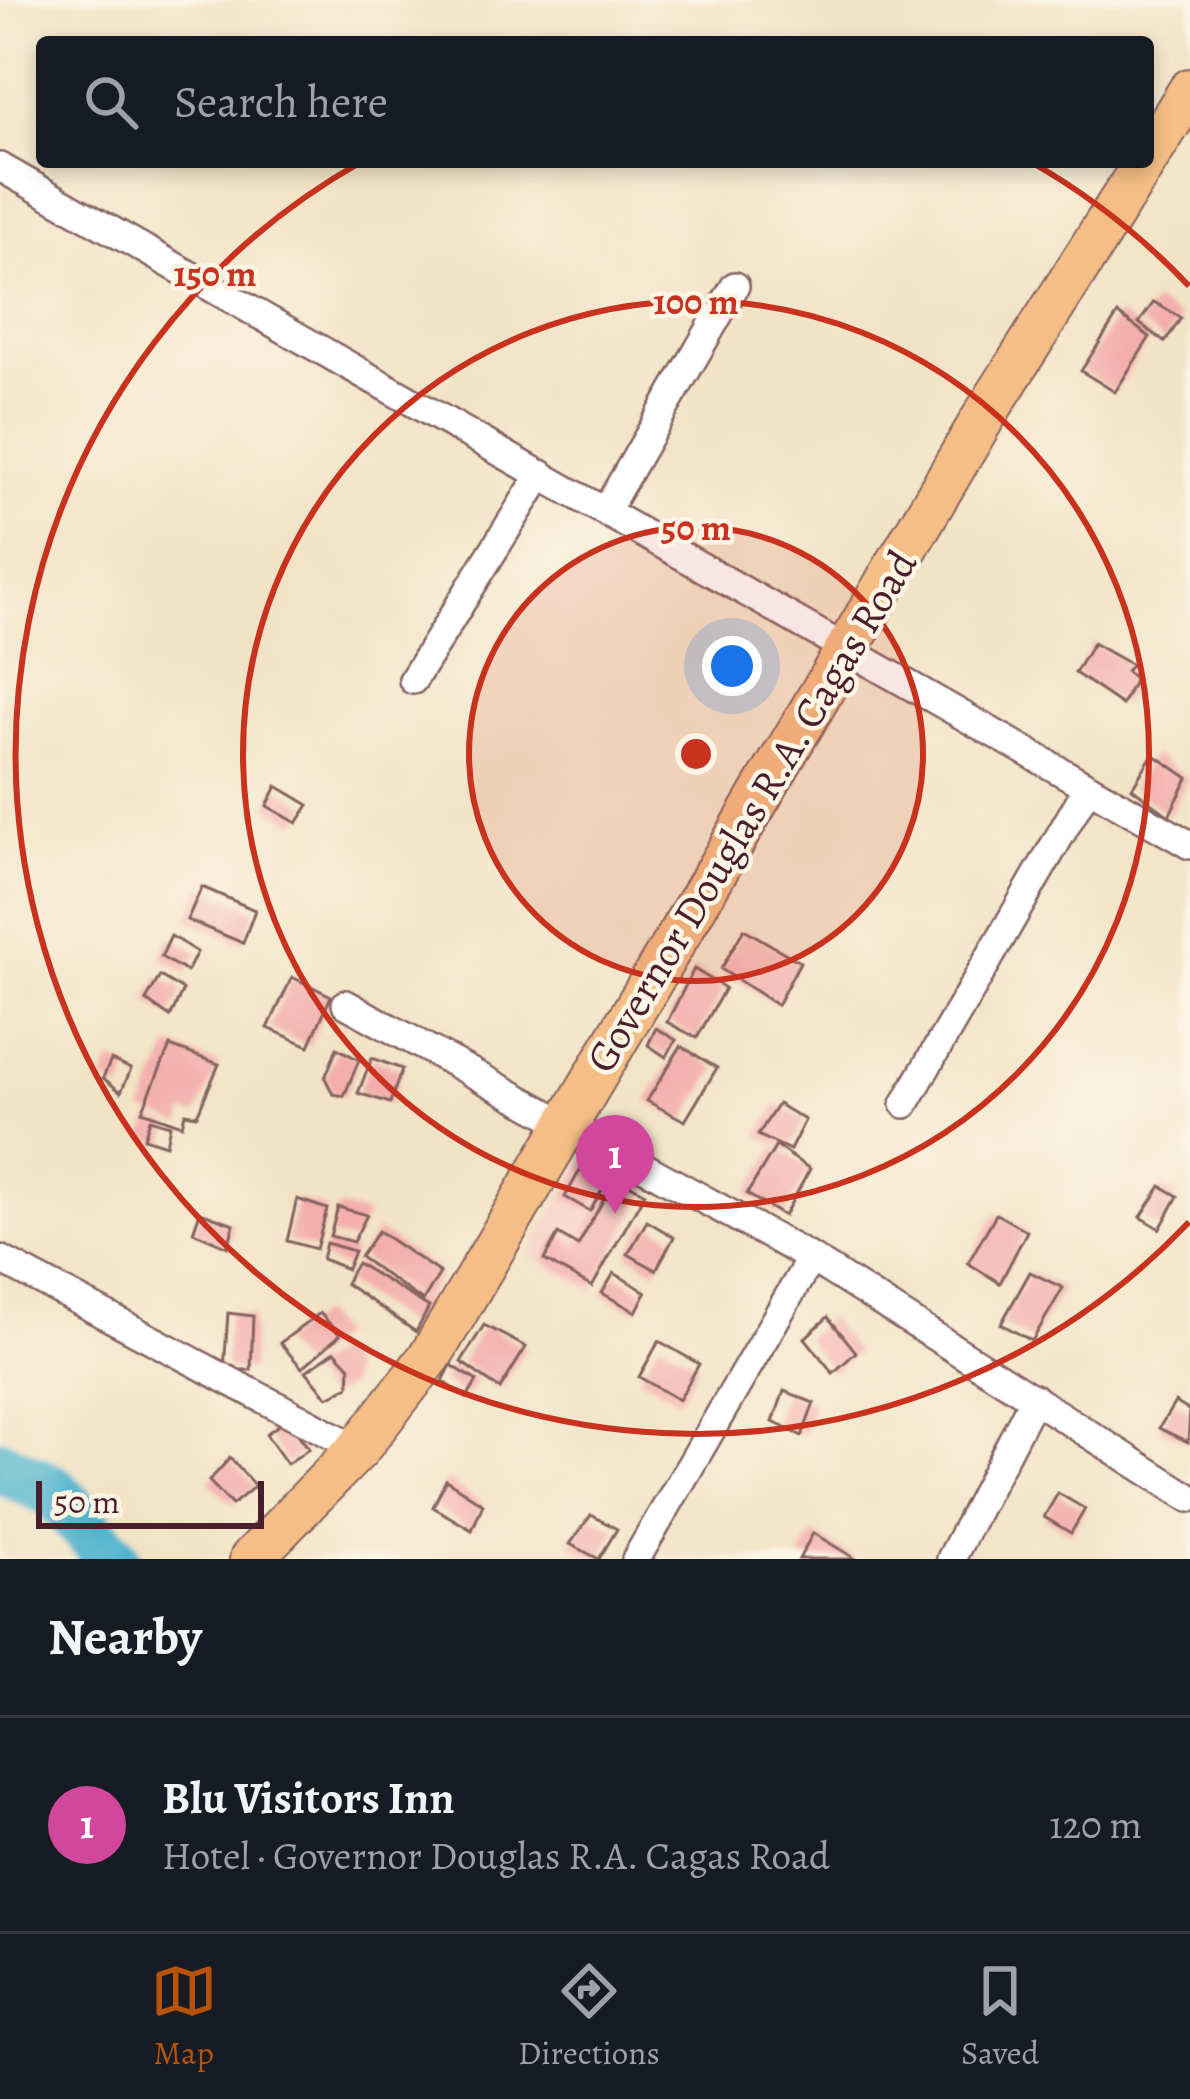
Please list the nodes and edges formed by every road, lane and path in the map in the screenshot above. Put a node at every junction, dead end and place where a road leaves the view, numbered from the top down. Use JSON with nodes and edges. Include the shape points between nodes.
{"nodes":[{"id":1,"x":1190,"y":90,"type":"edge"},
{"id":2,"x":1154,"y":146,"type":"edge"},
{"id":3,"x":0,"y":166,"type":"edge"},
{"id":4,"x":1140,"y":168,"type":"edge"},
{"id":5,"x":735,"y":286,"type":"dead end"},
{"id":6,"x":541,"y":473,"type":"junction"},
{"id":7,"x":606,"y":510,"type":"junction"},
{"id":8,"x":847,"y":649,"type":"junction"},
{"id":9,"x":413,"y":680,"type":"dead end"},
{"id":10,"x":1088,"y":787,"type":"junction"},
{"id":11,"x":1190,"y":845,"type":"edge"},
{"id":12,"x":346,"y":1004,"type":"dead end"},
{"id":13,"x":905,"y":1104,"type":"dead end"},
{"id":14,"x":567,"y":1123,"type":"junction"},
{"id":15,"x":811,"y":1258,"type":"junction"},
{"id":16,"x":0,"y":1259,"type":"edge"},
{"id":17,"x":1034,"y":1398,"type":"junction"},
{"id":18,"x":358,"y":1449,"type":"junction"},
{"id":19,"x":1190,"y":1498,"type":"edge"},
{"id":20,"x":251,"y":1559,"type":"edge"},
{"id":21,"x":636,"y":1559,"type":"edge"},
{"id":22,"x":951,"y":1559,"type":"edge"}],
"edges":[{"from":1,"to":2,"type":"main road","name":"Governor Douglas R.A. Cagas Road"},
{"from":3,"to":6,"type":"street"},
{"from":4,"to":8,"type":"main road","name":"Governor Douglas R.A. Cagas Road"},
{"from":5,"to":7,"type":"street"},
{"from":6,"to":7,"type":"street"},
{"from":6,"to":9,"type":"street"},
{"from":7,"to":8,"type":"street"},
{"from":8,"to":10,"type":"street"},
{"from":8,"to":14,"type":"main road","name":"Governor Douglas R.A. Cagas Road"},
{"from":10,"to":11,"type":"street"},
{"from":10,"to":13,"type":"street"},
{"from":12,"to":14,"type":"street"},
{"from":14,"to":15,"type":"street"},
{"from":14,"to":18,"type":"main road","name":"Governor Douglas R.A. Cagas Road","via":[[431,1355]]},
{"from":15,"to":17,"type":"street"},
{"from":15,"to":21,"type":"street"},
{"from":16,"to":18,"type":"street"},
{"from":17,"to":19,"type":"street"},
{"from":17,"to":22,"type":"street"},
{"from":18,"to":20,"type":"main road","name":"Governor Douglas R.A. Cagas Road"}]}
